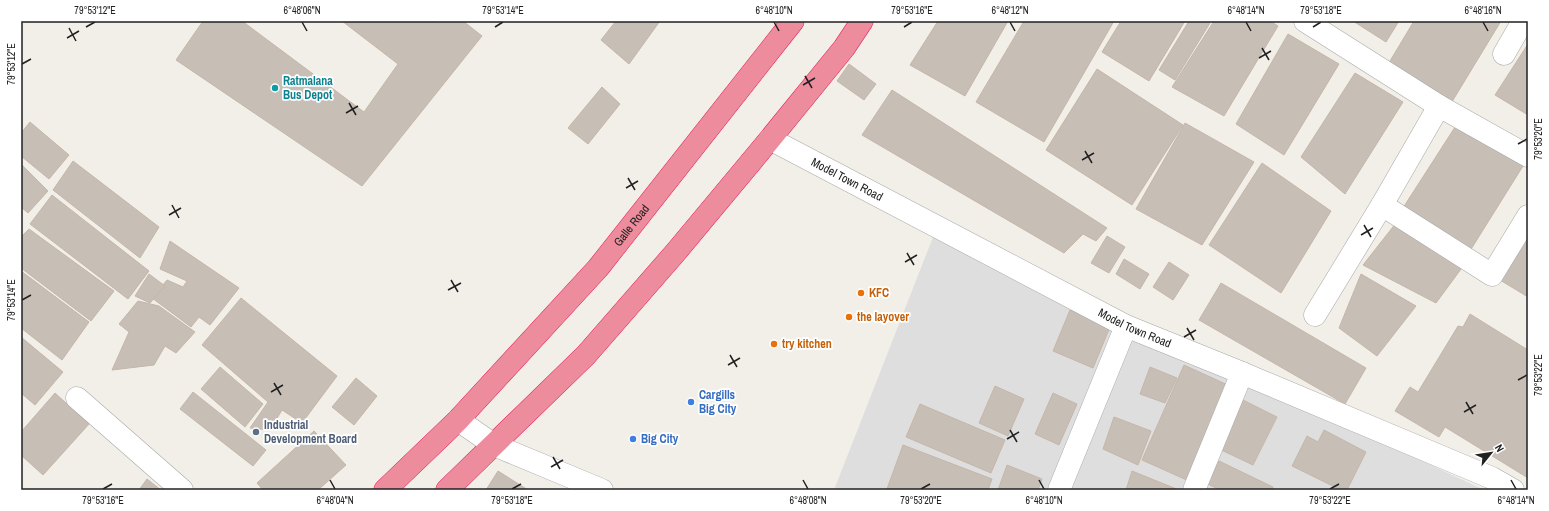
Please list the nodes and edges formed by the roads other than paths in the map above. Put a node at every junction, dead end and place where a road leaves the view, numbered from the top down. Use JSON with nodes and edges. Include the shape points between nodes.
{"nodes":[{"id":1,"x":792,"y":21,"type":"edge"},
{"id":2,"x":862,"y":21,"type":"edge"},
{"id":3,"x":1305,"y":21,"type":"edge"},
{"id":4,"x":1523,"y":21,"type":"edge"},
{"id":5,"x":1504,"y":54,"type":"dead end"},
{"id":6,"x":1439,"y":106,"type":"junction"},
{"id":7,"x":770,"y":139,"type":"junction"},
{"id":8,"x":1528,"y":156,"type":"edge"},
{"id":9,"x":1382,"y":205,"type":"junction"},
{"id":10,"x":1528,"y":216,"type":"edge"},
{"id":11,"x":1315,"y":316,"type":"dead end"},
{"id":12,"x":1126,"y":326,"type":"junction"},
{"id":13,"x":1242,"y":373,"type":"junction"},
{"id":14,"x":77,"y":398,"type":"dead end"},
{"id":15,"x":458,"y":420,"type":"junction"},
{"id":16,"x":494,"y":445,"type":"junction"},
{"id":17,"x":1488,"y":484,"type":"edge"},
{"id":18,"x":182,"y":490,"type":"edge"},
{"id":19,"x":385,"y":490,"type":"edge"},
{"id":20,"x":447,"y":490,"type":"edge"},
{"id":21,"x":602,"y":490,"type":"edge"},
{"id":22,"x":1059,"y":490,"type":"edge"},
{"id":23,"x":1194,"y":490,"type":"edge"},
{"id":24,"x":1513,"y":490,"type":"edge"}],
"edges":[{"from":1,"to":15,"type":"highway","name":"Galle Road","via":[[598,268]]},
{"from":2,"to":7,"type":"highway","via":[[844,48]]},
{"from":3,"to":6,"type":"street"},
{"from":4,"to":5,"type":"street"},
{"from":6,"to":8,"type":"street"},
{"from":6,"to":9,"type":"street"},
{"from":7,"to":12,"type":"street","name":"Model Town Road"},
{"from":7,"to":16,"type":"highway","via":[[586,355]]},
{"from":9,"to":10,"type":"street","via":[[1492,275]]},
{"from":9,"to":11,"type":"street"},
{"from":12,"to":13,"type":"street","name":"Model Town Road"},
{"from":12,"to":22,"type":"street"},
{"from":13,"to":17,"type":"street","name":"Model Town Road"},
{"from":13,"to":23,"type":"street"},
{"from":14,"to":18,"type":"street"},
{"from":15,"to":16,"type":"street"},
{"from":15,"to":19,"type":"highway","name":"Galle Road"},
{"from":16,"to":20,"type":"highway"},
{"from":16,"to":21,"type":"street"},
{"from":17,"to":24,"type":"street","name":"Model Town Road"}]}
